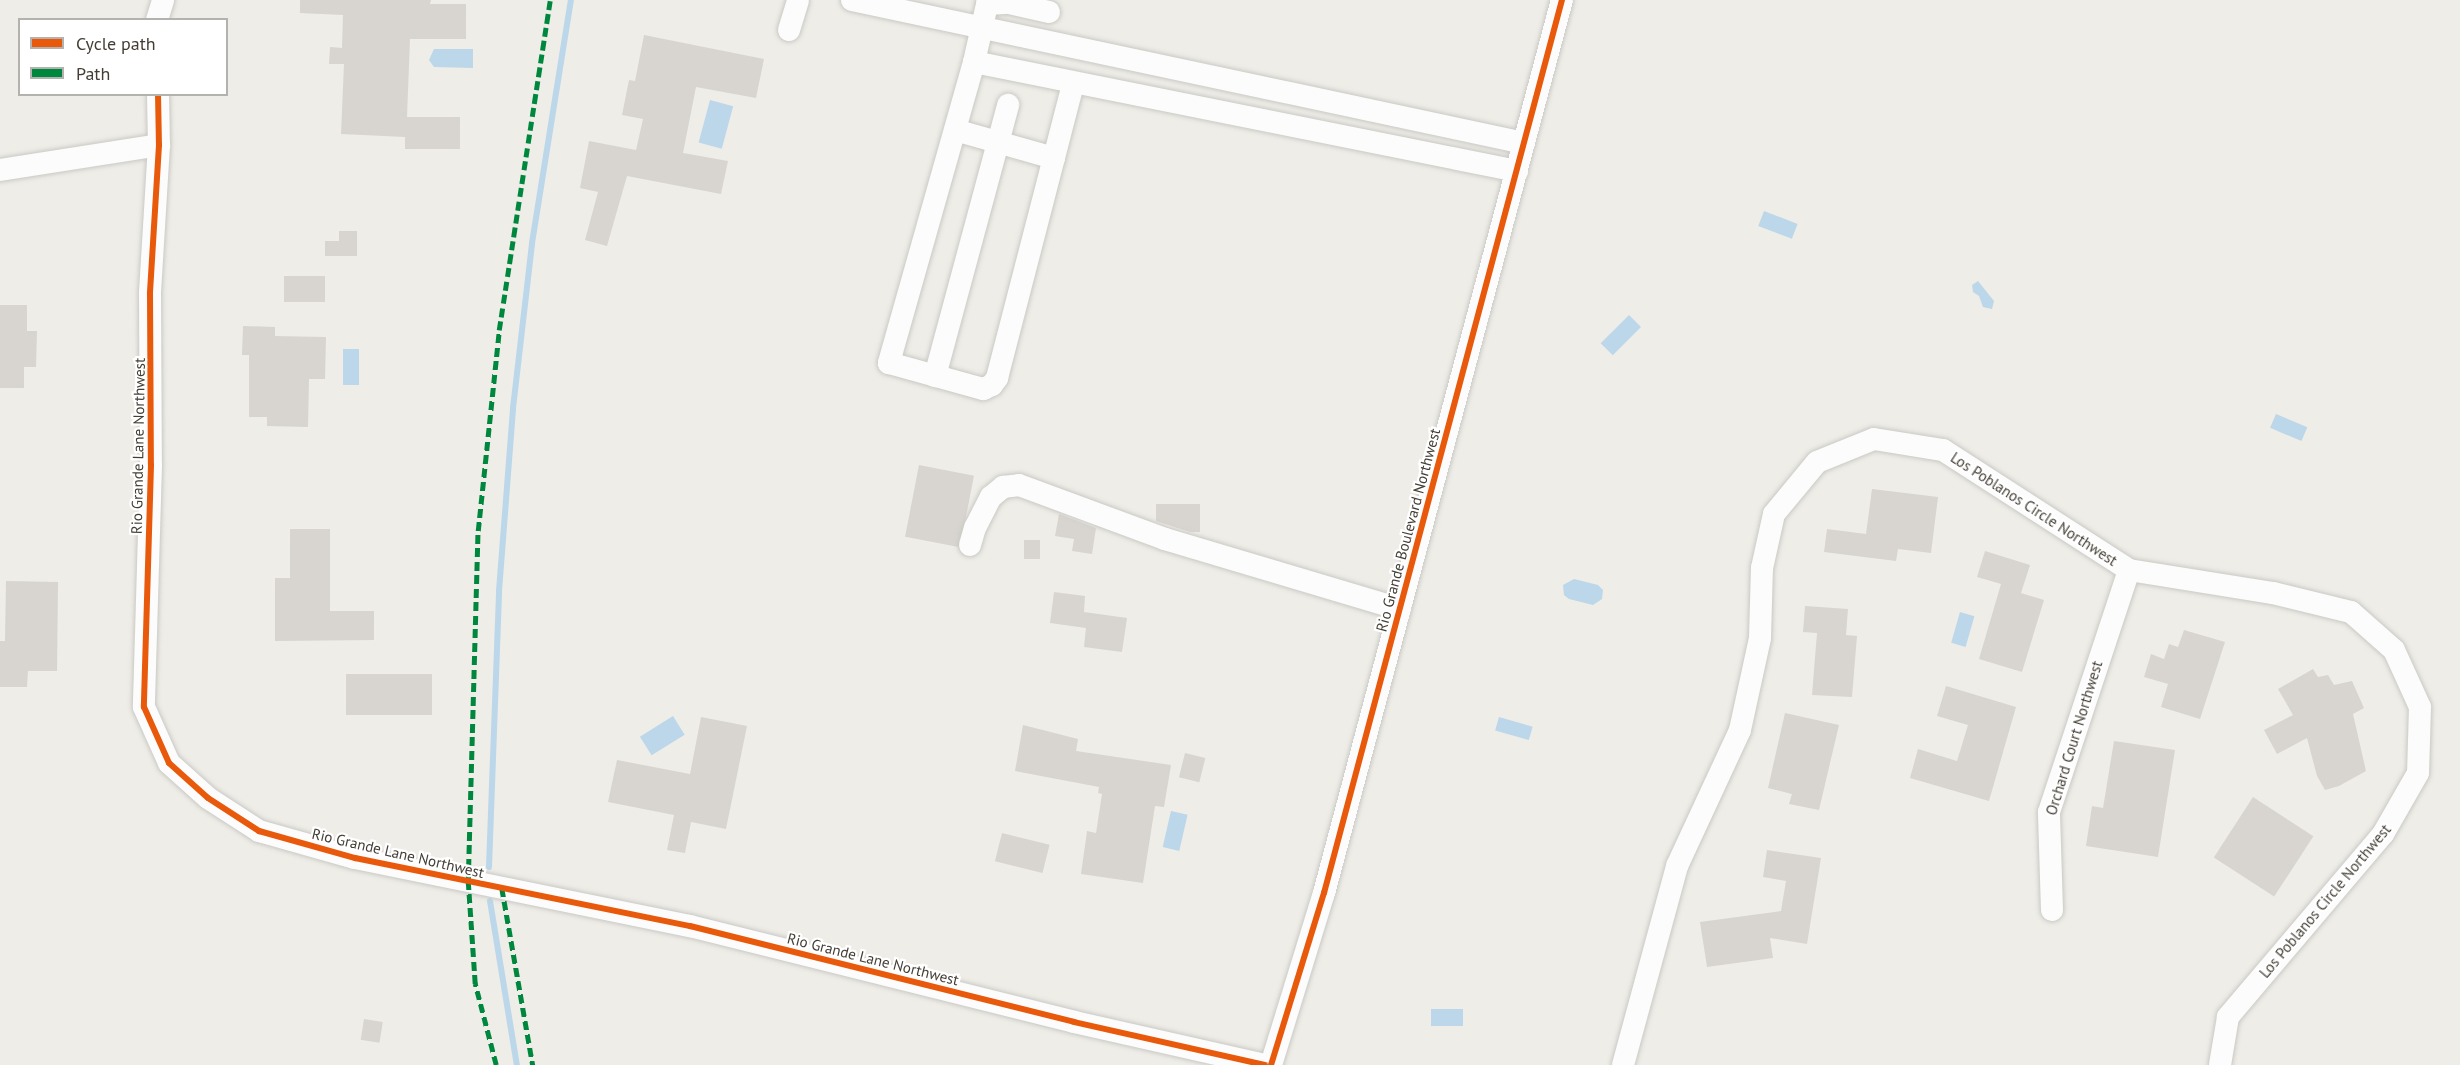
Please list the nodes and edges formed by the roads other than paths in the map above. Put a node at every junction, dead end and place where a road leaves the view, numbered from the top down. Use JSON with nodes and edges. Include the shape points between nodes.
{"nodes":[{"id":1,"x":163,"y":0,"type":"edge"},
{"id":2,"x":798,"y":0,"type":"edge"},
{"id":3,"x":852,"y":0,"type":"edge"},
{"id":4,"x":1562,"y":0,"type":"edge"},
{"id":5,"x":988,"y":2,"type":"edge"},
{"id":6,"x":1050,"y":6,"type":"edge"},
{"id":7,"x":158,"y":18,"type":"edge"},
{"id":8,"x":981,"y":28,"type":"junction"},
{"id":9,"x":789,"y":30,"type":"dead end"},
{"id":10,"x":1042,"y":39,"type":"junction"},
{"id":11,"x":974,"y":62,"type":"junction"},
{"id":12,"x":1073,"y":84,"type":"junction"},
{"id":13,"x":158,"y":96,"type":"edge"},
{"id":14,"x":1008,"y":105,"type":"dead end"},
{"id":15,"x":955,"y":130,"type":"junction"},
{"id":16,"x":998,"y":142,"type":"junction"},
{"id":17,"x":1524,"y":143,"type":"junction"},
{"id":18,"x":159,"y":144,"type":"junction"},
{"id":19,"x":1054,"y":158,"type":"junction"},
{"id":20,"x":0,"y":170,"type":"edge"},
{"id":21,"x":1516,"y":171,"type":"junction"},
{"id":22,"x":935,"y":376,"type":"junction"},
{"id":23,"x":970,"y":545,"type":"dead end"},
{"id":24,"x":2128,"y":570,"type":"junction"},
{"id":25,"x":1400,"y":609,"type":"junction"},
{"id":26,"x":2052,"y":910,"type":"dead end"},
{"id":27,"x":1265,"y":1065,"type":"edge"},
{"id":28,"x":1271,"y":1065,"type":"edge"},
{"id":29,"x":1623,"y":1065,"type":"edge"},
{"id":30,"x":2220,"y":1065,"type":"edge"}],
"edges":[{"from":1,"to":7,"type":"street"},
{"from":2,"to":9,"type":"street"},
{"from":3,"to":8,"type":"street"},
{"from":4,"to":17,"type":"street","name":"Rio Grande Boulevard Northwest"},
{"from":5,"to":6,"type":"street"},
{"from":5,"to":8,"type":"street"},
{"from":6,"to":10,"type":"street"},
{"from":8,"to":10,"type":"street"},
{"from":8,"to":11,"type":"street"},
{"from":10,"to":17,"type":"street"},
{"from":11,"to":12,"type":"street"},
{"from":11,"to":15,"type":"street"},
{"from":12,"to":19,"type":"street"},
{"from":12,"to":21,"type":"street"},
{"from":13,"to":18,"type":"street","name":"Rio Grande Lane Northwest"},
{"from":14,"to":16,"type":"street"},
{"from":15,"to":16,"type":"street"},
{"from":15,"to":22,"type":"street","via":[[889,363]]},
{"from":16,"to":19,"type":"street"},
{"from":16,"to":22,"type":"street"},
{"from":17,"to":21,"type":"street","name":"Rio Grande Boulevard Northwest"},
{"from":18,"to":20,"type":"street"},
{"from":18,"to":27,"type":"street","name":"Rio Grande Lane Northwest","via":[[150,294],[151,465],[144,706],[169,763],[208,798],[259,831],[355,858],[690,926],[1074,1022]]},
{"from":19,"to":22,"type":"street","via":[[997,378],[983,389]]},
{"from":21,"to":25,"type":"street","name":"Rio Grande Boulevard Northwest"},
{"from":23,"to":25,"type":"street","via":[[991,497],[1003,487],[1018,485],[1165,539]]},
{"from":24,"to":26,"type":"street","name":"Orchard Court Northwest","via":[[2049,812]]},
{"from":24,"to":29,"type":"street","name":"Los Poblanos Circle Northwest","via":[[1943,450],[1874,439],[1817,462],[1774,514],[1762,568],[1760,638],[1740,730],[1677,866]]},
{"from":24,"to":30,"type":"street","name":"Los Poblanos Circle Northwest","via":[[2273,593],[2351,612],[2394,650],[2420,707],[2418,773],[2384,834],[2228,1017]]},
{"from":25,"to":28,"type":"street","name":"Rio Grande Boulevard Northwest","via":[[1321,904]]}]}
